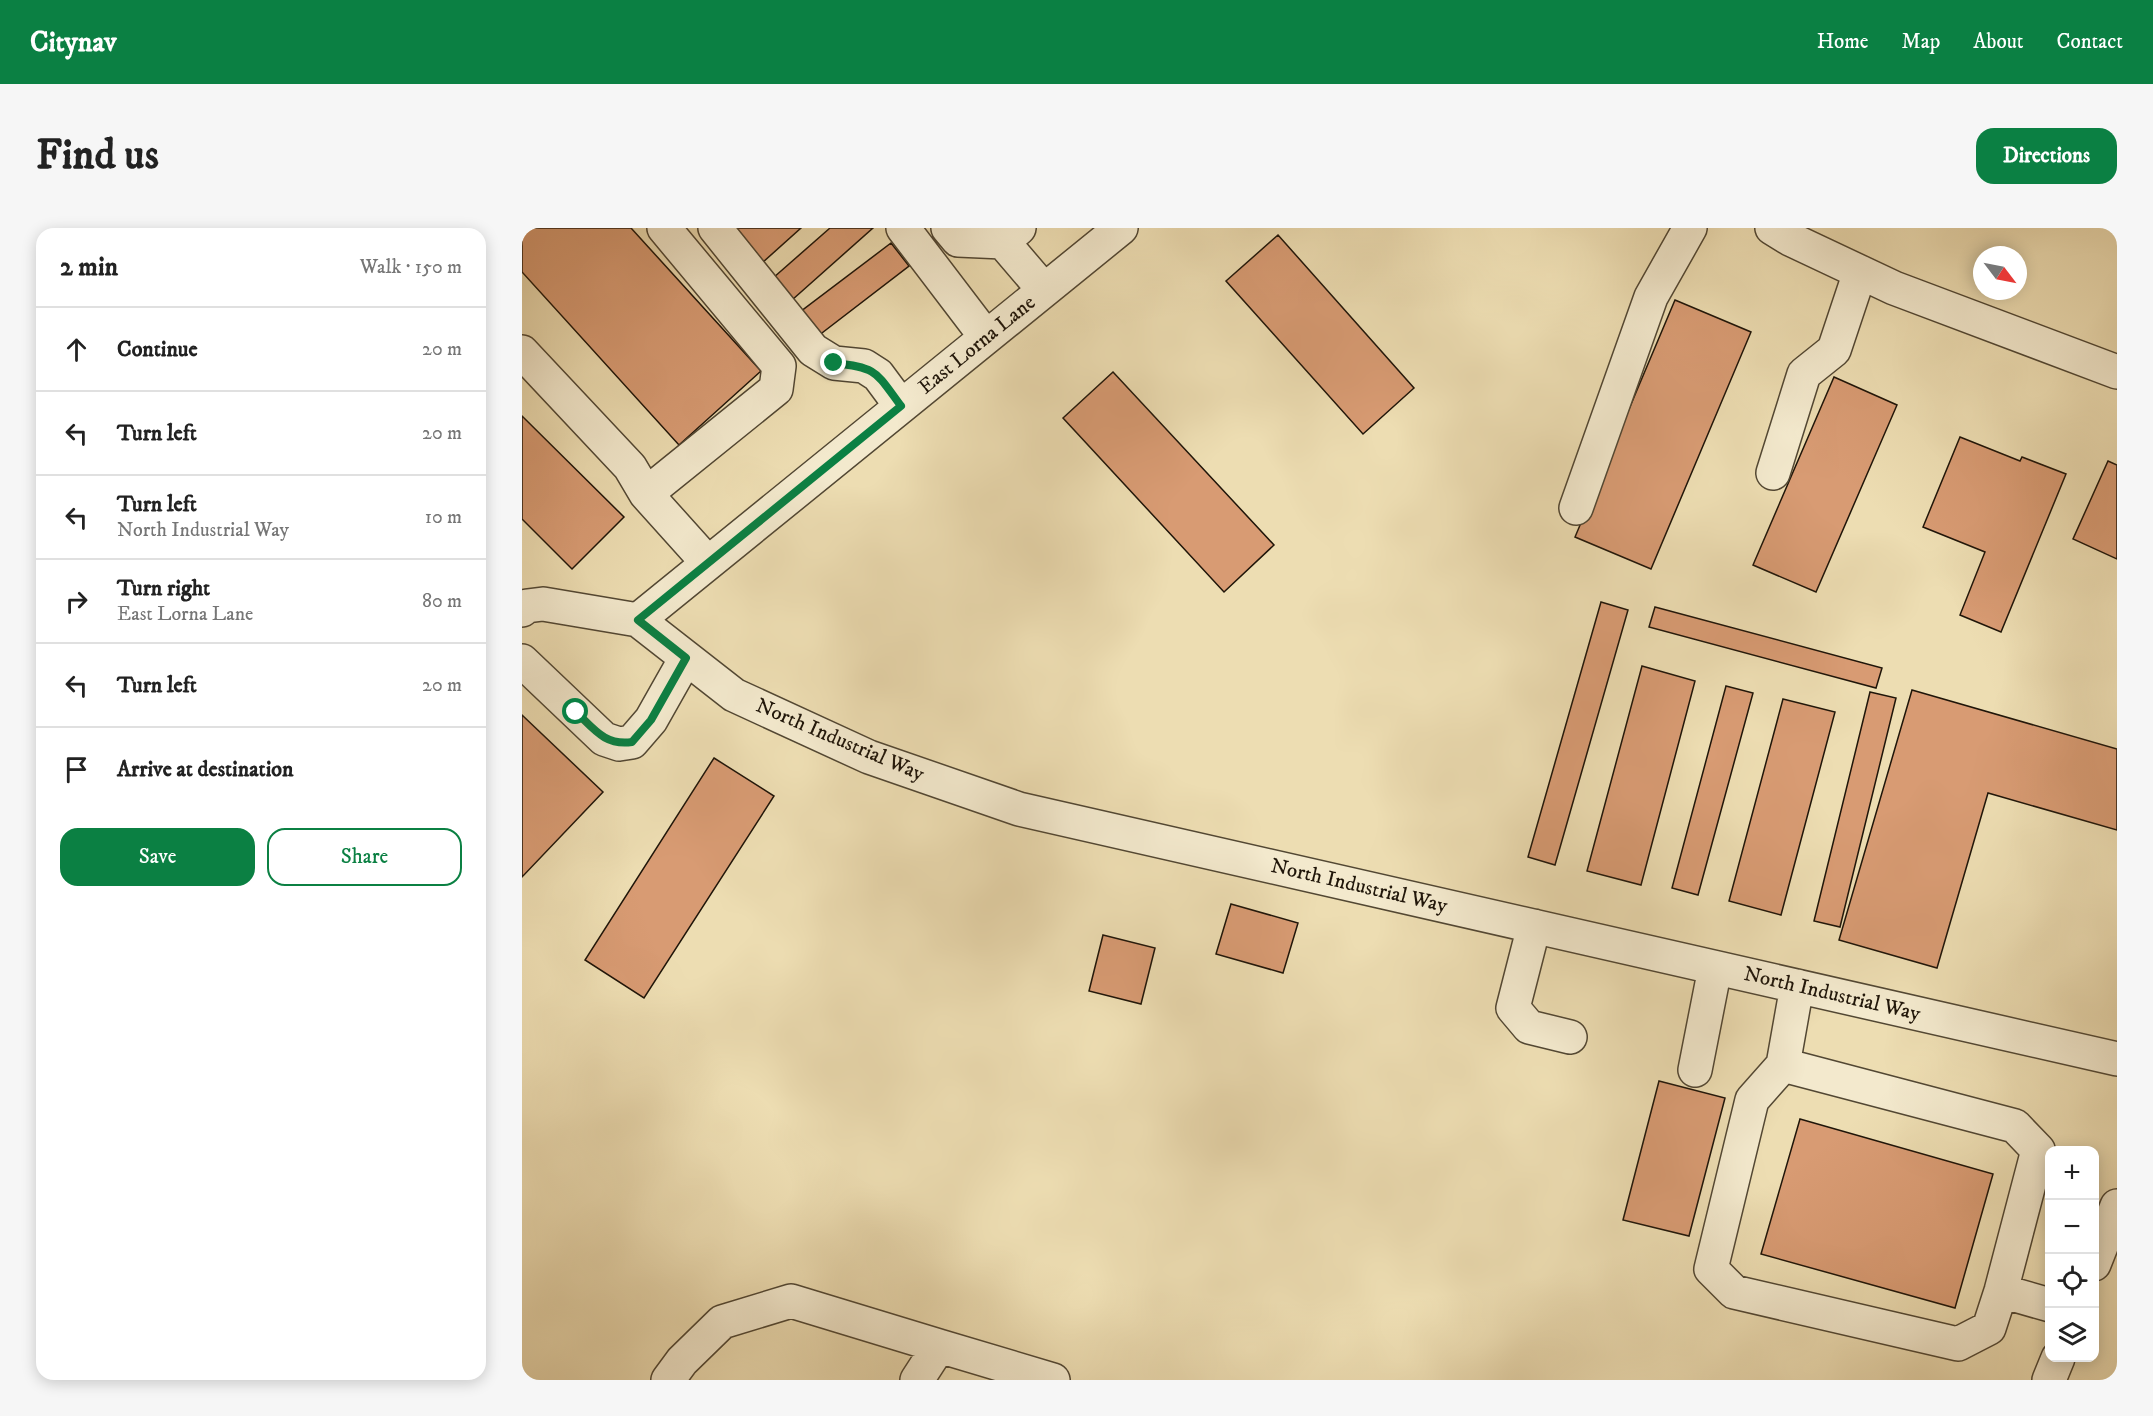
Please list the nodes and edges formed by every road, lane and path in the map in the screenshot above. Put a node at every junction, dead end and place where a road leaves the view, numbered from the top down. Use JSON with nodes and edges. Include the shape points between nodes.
{"nodes":[{"id":1,"x":664,"y":228,"type":"edge"},
{"id":2,"x":715,"y":228,"type":"edge"},
{"id":3,"x":903,"y":228,"type":"edge"},
{"id":4,"x":948,"y":228,"type":"edge"},
{"id":5,"x":1121,"y":228,"type":"edge"},
{"id":6,"x":1690,"y":228,"type":"edge"},
{"id":7,"x":1772,"y":228,"type":"edge"},
{"id":8,"x":1011,"y":235,"type":"edge"},
{"id":9,"x":1860,"y":272,"type":"junction"},
{"id":10,"x":1044,"y":290,"type":"junction"},
{"id":11,"x":986,"y":337,"type":"junction"},
{"id":12,"x":522,"y":352,"type":"edge"},
{"id":13,"x":2117,"y":372,"type":"edge"},
{"id":14,"x":901,"y":406,"type":"junction"},
{"id":15,"x":1773,"y":473,"type":"dead end"},
{"id":16,"x":646,"y":494,"type":"junction"},
{"id":17,"x":1576,"y":508,"type":"dead end"},
{"id":18,"x":708,"y":563,"type":"junction"},
{"id":19,"x":522,"y":610,"type":"edge"},
{"id":20,"x":638,"y":620,"type":"junction"},
{"id":21,"x":686,"y":658,"type":"junction"},
{"id":22,"x":522,"y":661,"type":"edge"},
{"id":23,"x":1534,"y":926,"type":"junction"},
{"id":24,"x":1715,"y":968,"type":"junction"},
{"id":25,"x":1797,"y":986,"type":"junction"},
{"id":26,"x":1570,"y":1037,"type":"dead end"},
{"id":27,"x":2117,"y":1059,"type":"edge"},
{"id":28,"x":1784,"y":1065,"type":"junction"},
{"id":29,"x":1695,"y":1070,"type":"dead end"},
{"id":30,"x":2117,"y":1206,"type":"edge"},
{"id":31,"x":2098,"y":1254,"type":"edge"},
{"id":32,"x":2001,"y":1291,"type":"junction"},
{"id":33,"x":2045,"y":1304,"type":"edge"},
{"id":34,"x":939,"y":1346,"type":"junction"},
{"id":35,"x":2056,"y":1362,"type":"edge"},
{"id":36,"x":668,"y":1380,"type":"edge"},
{"id":37,"x":917,"y":1380,"type":"edge"},
{"id":38,"x":1053,"y":1380,"type":"edge"},
{"id":39,"x":2049,"y":1380,"type":"edge"}],
"edges":[{"from":1,"to":16,"type":"street","via":[[779,366],[776,389]]},
{"from":2,"to":14,"type":"street","via":[[813,350],[834,363],[864,366],[878,375]]},
{"from":3,"to":11,"type":"street"},
{"from":4,"to":8,"type":"street","via":[[958,240]]},
{"from":5,"to":10,"type":"street","name":"East Lorna Lane"},
{"from":6,"to":17,"type":"street","via":[[1651,297]]},
{"from":7,"to":9,"type":"street"},
{"from":8,"to":10,"type":"street"},
{"from":9,"to":13,"type":"street"},
{"from":9,"to":15,"type":"street","via":[[1834,350],[1804,374]]},
{"from":10,"to":11,"type":"street","name":"East Lorna Lane"},
{"from":11,"to":14,"type":"street","name":"East Lorna Lane"},
{"from":12,"to":16,"type":"street","via":[[630,467]]},
{"from":14,"to":18,"type":"street","name":"East Lorna Lane"},
{"from":16,"to":18,"type":"street"},
{"from":18,"to":20,"type":"street","name":"East Lorna Lane"},
{"from":19,"to":20,"type":"street","via":[[543,604]]},
{"from":20,"to":21,"type":"street","name":"North Industrial Way"},
{"from":21,"to":22,"type":"street","via":[[651,720],[632,742],[619,744],[604,739]]},
{"from":21,"to":23,"type":"street","name":"North Industrial Way","via":[[734,695],[869,757],[1019,809]]},
{"from":23,"to":24,"type":"street","name":"North Industrial Way"},
{"from":23,"to":26,"type":"street","via":[[1513,1008],[1529,1027]]},
{"from":24,"to":25,"type":"street","name":"North Industrial Way"},
{"from":24,"to":29,"type":"street"},
{"from":25,"to":27,"type":"street","name":"North Industrial Way"},
{"from":25,"to":28,"type":"street"},
{"from":28,"to":32,"type":"street","via":[[2015,1126],[2038,1150]]},
{"from":28,"to":32,"type":"street","via":[[1752,1100],[1711,1269],[1734,1292],[1958,1344],[1989,1328]]},
{"from":30,"to":31,"type":"street"},
{"from":32,"to":33,"type":"street"},
{"from":34,"to":36,"type":"street","via":[[791,1301],[722,1322]]},
{"from":34,"to":37,"type":"street"},
{"from":34,"to":38,"type":"street"},
{"from":35,"to":39,"type":"street"}]}
